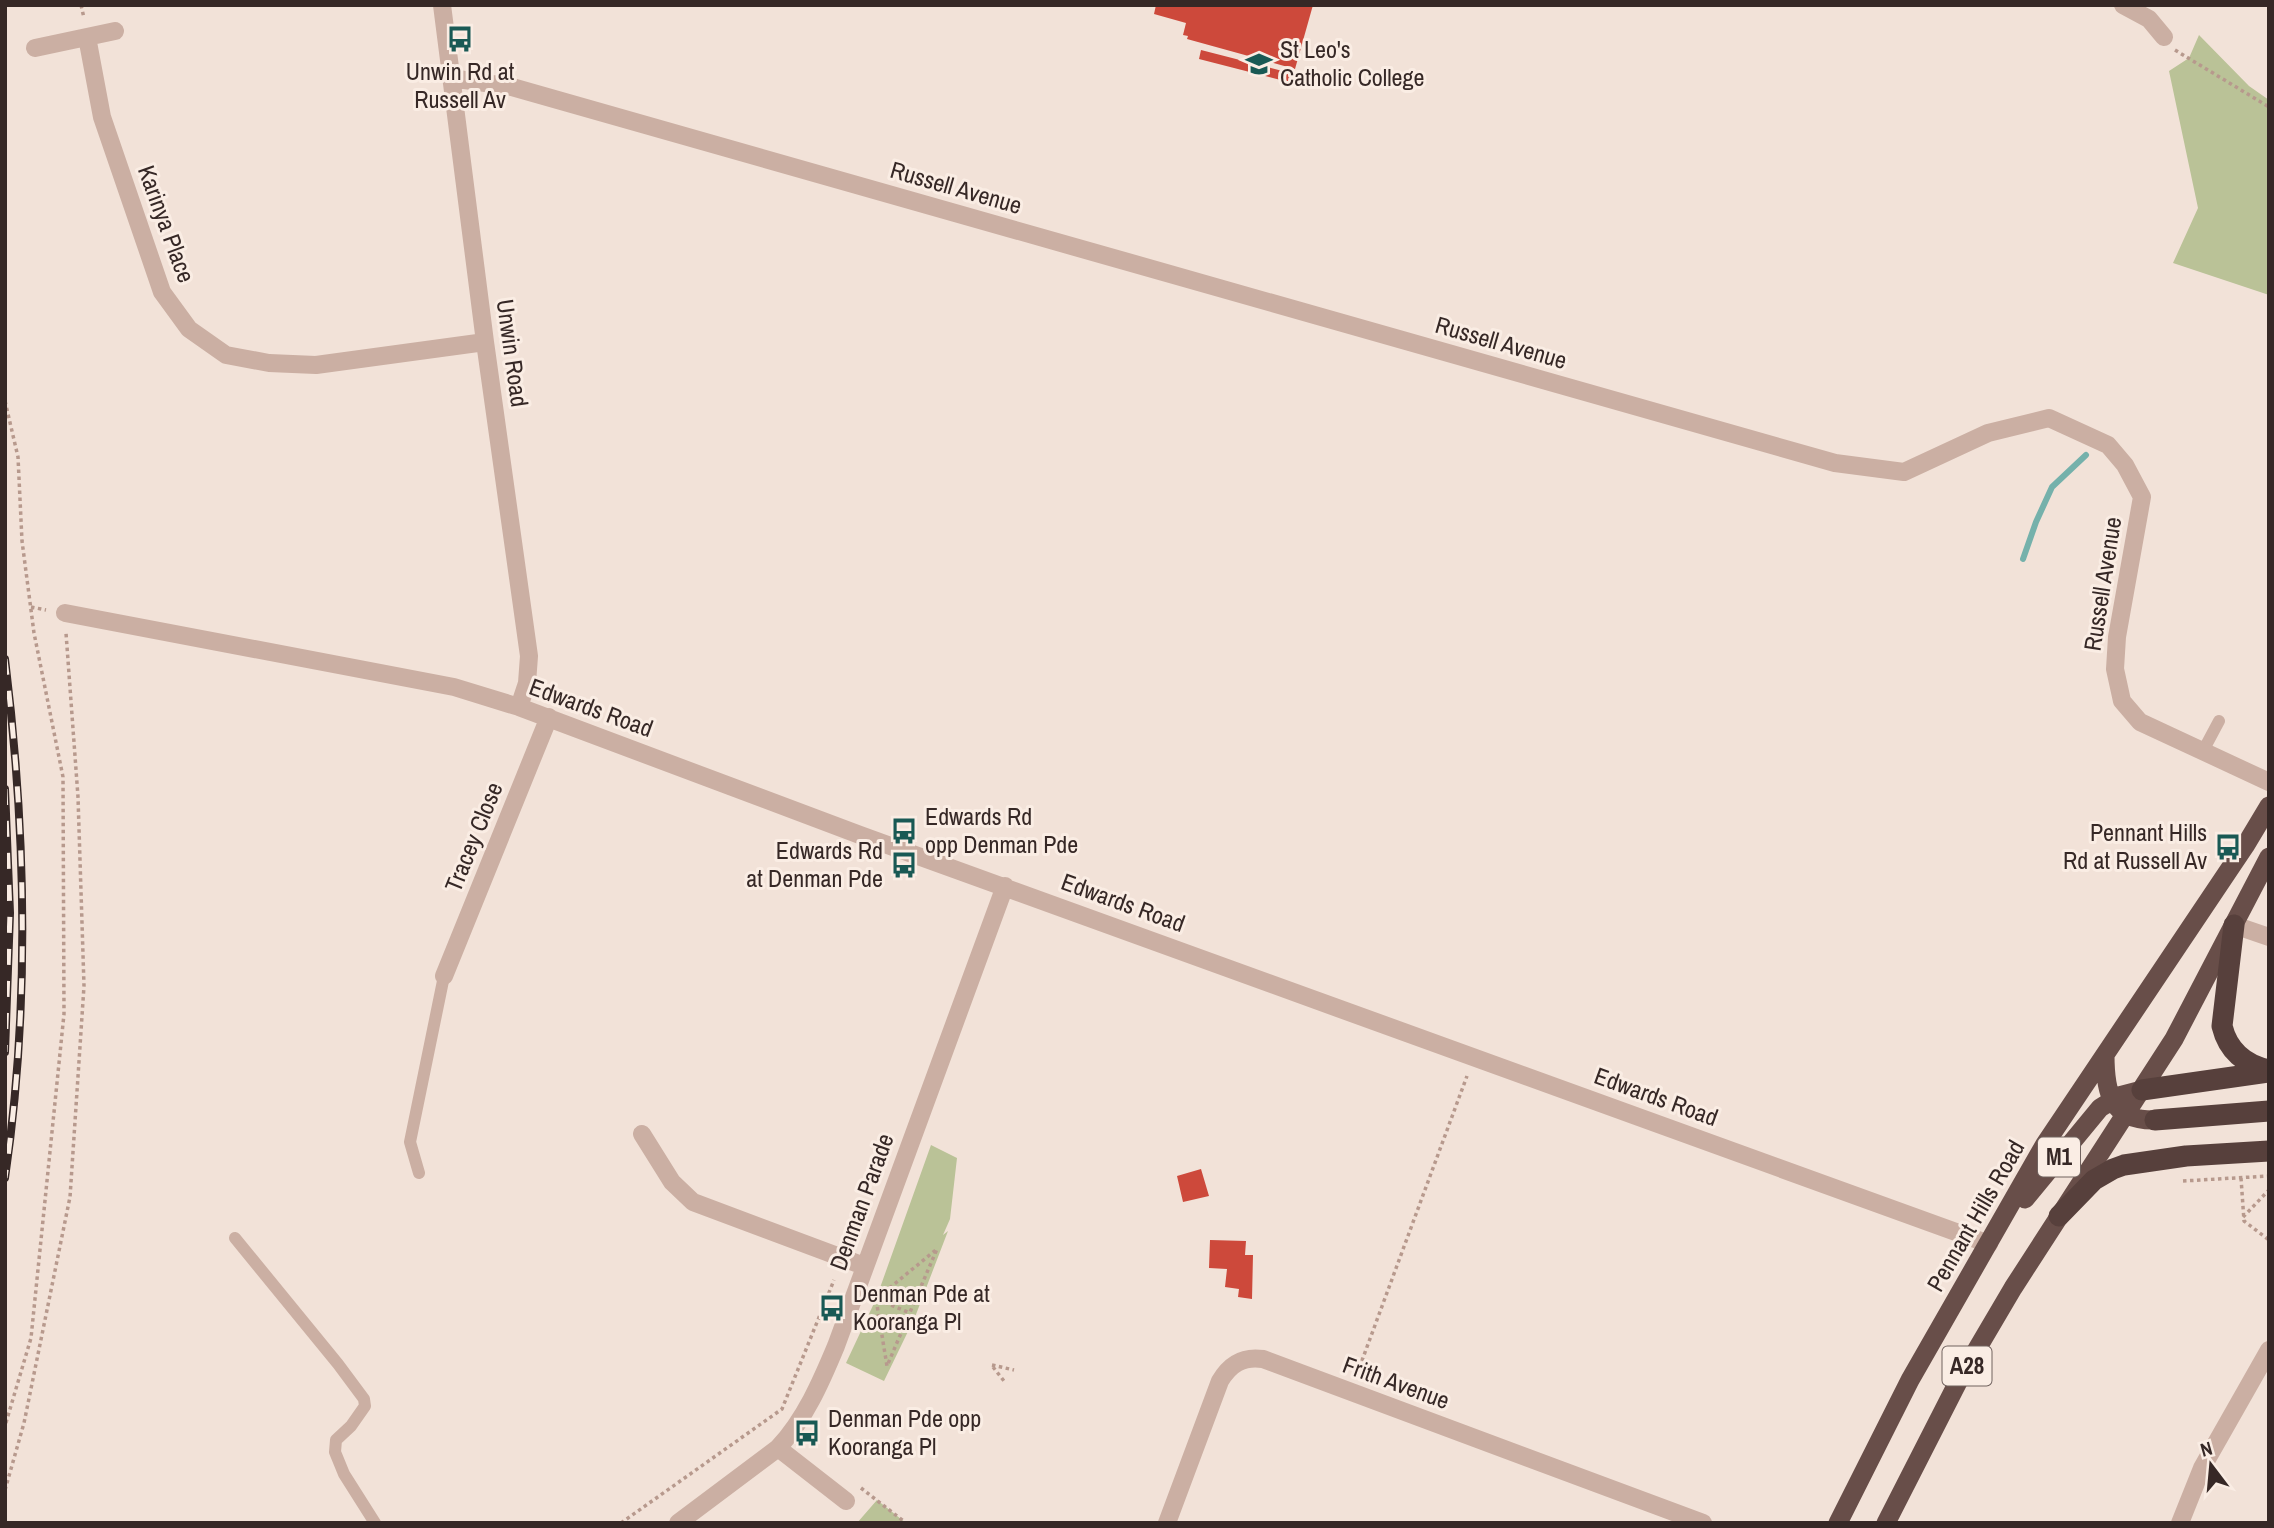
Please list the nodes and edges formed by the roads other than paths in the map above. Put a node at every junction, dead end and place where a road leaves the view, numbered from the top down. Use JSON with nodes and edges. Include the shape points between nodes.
{"nodes":[{"id":1,"x":442,"y":5,"type":"edge"},
{"id":2,"x":2123,"y":5,"type":"edge"},
{"id":3,"x":115,"y":31,"type":"dead end"},
{"id":4,"x":88,"y":37,"type":"junction"},
{"id":5,"x":2164,"y":37,"type":"road end"},
{"id":6,"x":35,"y":47,"type":"dead end"},
{"id":7,"x":451,"y":78,"type":"junction"},
{"id":8,"x":485,"y":342,"type":"junction"},
{"id":9,"x":65,"y":613,"type":"road end"},
{"id":10,"x":519,"y":707,"type":"junction"},
{"id":11,"x":549,"y":717,"type":"junction"},
{"id":12,"x":2219,"y":721,"type":"dead end"},
{"id":13,"x":2203,"y":751,"type":"junction"},
{"id":14,"x":2269,"y":782,"type":"edge"},
{"id":15,"x":2269,"y":806,"type":"edge"},
{"id":16,"x":2269,"y":858,"type":"edge"},
{"id":17,"x":1005,"y":886,"type":"junction"},
{"id":18,"x":2234,"y":925,"type":"junction"},
{"id":19,"x":2269,"y":937,"type":"edge"},
{"id":20,"x":444,"y":976,"type":"joint"},
{"id":21,"x":2105,"y":1055,"type":"junction"},
{"id":22,"x":2269,"y":1071,"type":"edge"},
{"id":23,"x":2142,"y":1090,"type":"junction"},
{"id":24,"x":2119,"y":1107,"type":"junction"},
{"id":25,"x":2269,"y":1111,"type":"edge"},
{"id":26,"x":2155,"y":1121,"type":"junction"},
{"id":27,"x":642,"y":1133,"type":"dead end"},
{"id":28,"x":2269,"y":1151,"type":"edge"},
{"id":29,"x":2095,"y":1161,"type":"junction"},
{"id":30,"x":419,"y":1172,"type":"dead end"},
{"id":31,"x":2059,"y":1216,"type":"junction"},
{"id":32,"x":235,"y":1238,"type":"dead end"},
{"id":33,"x":1989,"y":1244,"type":"junction"},
{"id":34,"x":864,"y":1266,"type":"junction"},
{"id":35,"x":2269,"y":1349,"type":"edge"},
{"id":36,"x":778,"y":1448,"type":"junction"},
{"id":37,"x":846,"y":1501,"type":"dead end"},
{"id":38,"x":375,"y":1523,"type":"edge"},
{"id":39,"x":678,"y":1523,"type":"edge"},
{"id":40,"x":1167,"y":1523,"type":"edge"},
{"id":41,"x":1703,"y":1523,"type":"edge"},
{"id":42,"x":1838,"y":1523,"type":"edge"},
{"id":43,"x":1886,"y":1523,"type":"edge"},
{"id":44,"x":2180,"y":1523,"type":"edge"}],
"edges":[{"from":1,"to":7,"type":"street","name":"Unwin Road"},
{"from":2,"to":5,"type":"street","via":[[2149,19]]},
{"from":3,"to":4,"type":"street"},
{"from":4,"to":6,"type":"street"},
{"from":4,"to":8,"type":"street","name":"Karinya Place","via":[[102,117],[162,292],[189,329],[226,355],[269,363],[316,365]]},
{"from":7,"to":8,"type":"street","name":"Unwin Road"},
{"from":7,"to":13,"type":"street","name":"Russell Avenue","via":[[525,91],[1835,463],[1904,472],[1988,433],[2049,418],[2108,445],[2142,497],[2117,638],[2115,669],[2122,701],[2140,722]]},
{"from":8,"to":10,"type":"street","name":"Unwin Road","via":[[529,656]]},
{"from":9,"to":10,"type":"street","name":"Edwards Road","via":[[454,687]]},
{"from":10,"to":11,"type":"street","name":"Edwards Road"},
{"from":11,"to":17,"type":"street","name":"Edwards Road"},
{"from":11,"to":20,"type":"street","name":"Tracey Close"},
{"from":12,"to":13,"type":"lane"},
{"from":13,"to":14,"type":"street","name":"Russell Avenue"},
{"from":15,"to":21,"type":"highway","name":"Pennant Hills Road","number":"A28"},
{"from":16,"to":18,"type":"highway"},
{"from":17,"to":33,"type":"street","name":"Edwards Road"},
{"from":17,"to":34,"type":"street","name":"Denman Parade"},
{"from":18,"to":19,"type":"street"},
{"from":18,"to":22,"type":"highway","via":[[2222,1026],[2237,1055]]},
{"from":18,"to":23,"type":"highway"},
{"from":20,"to":30,"type":"lane","via":[[410,1142]]},
{"from":21,"to":24,"type":"highway","via":[[2106,1082]]},
{"from":21,"to":33,"type":"highway","name":"Pennant Hills Road","number":"A28","via":[[2045,1144]]},
{"from":22,"to":23,"type":"highway","number":"M1"},
{"from":23,"to":24,"type":"highway","number":"M1"},
{"from":24,"to":26,"type":"highway","via":[[2133,1118]]},
{"from":24,"to":29,"type":"highway","number":"A28"},
{"from":24,"to":33,"type":"highway","number":"M1","via":[[2091,1117]]},
{"from":25,"to":26,"type":"highway"},
{"from":26,"to":29,"type":"highway","via":[[2134,1128]]},
{"from":27,"to":34,"type":"street","via":[[672,1182],[693,1202]]},
{"from":28,"to":31,"type":"highway","number":"M1","via":[[2124,1165],[2094,1180]]},
{"from":29,"to":31,"type":"highway","number":"A28"},
{"from":31,"to":43,"type":"highway","number":"A28","via":[[1960,1378]]},
{"from":32,"to":38,"type":"lane","via":[[364,1399],[365,1406],[336,1440],[335,1452]]},
{"from":33,"to":42,"type":"highway","name":"Pennant Hills Road","number":"A28","via":[[1910,1380]]},
{"from":34,"to":36,"type":"street","name":"Denman Parade","via":[[815,1394]]},
{"from":35,"to":44,"type":"street","via":[[2202,1468]]},
{"from":36,"to":37,"type":"street"},
{"from":36,"to":39,"type":"street","name":"Denman Parade"},
{"from":40,"to":41,"type":"street","name":"Frith Avenue","via":[[1215,1390],[1226,1370],[1250,1357]]}]}
